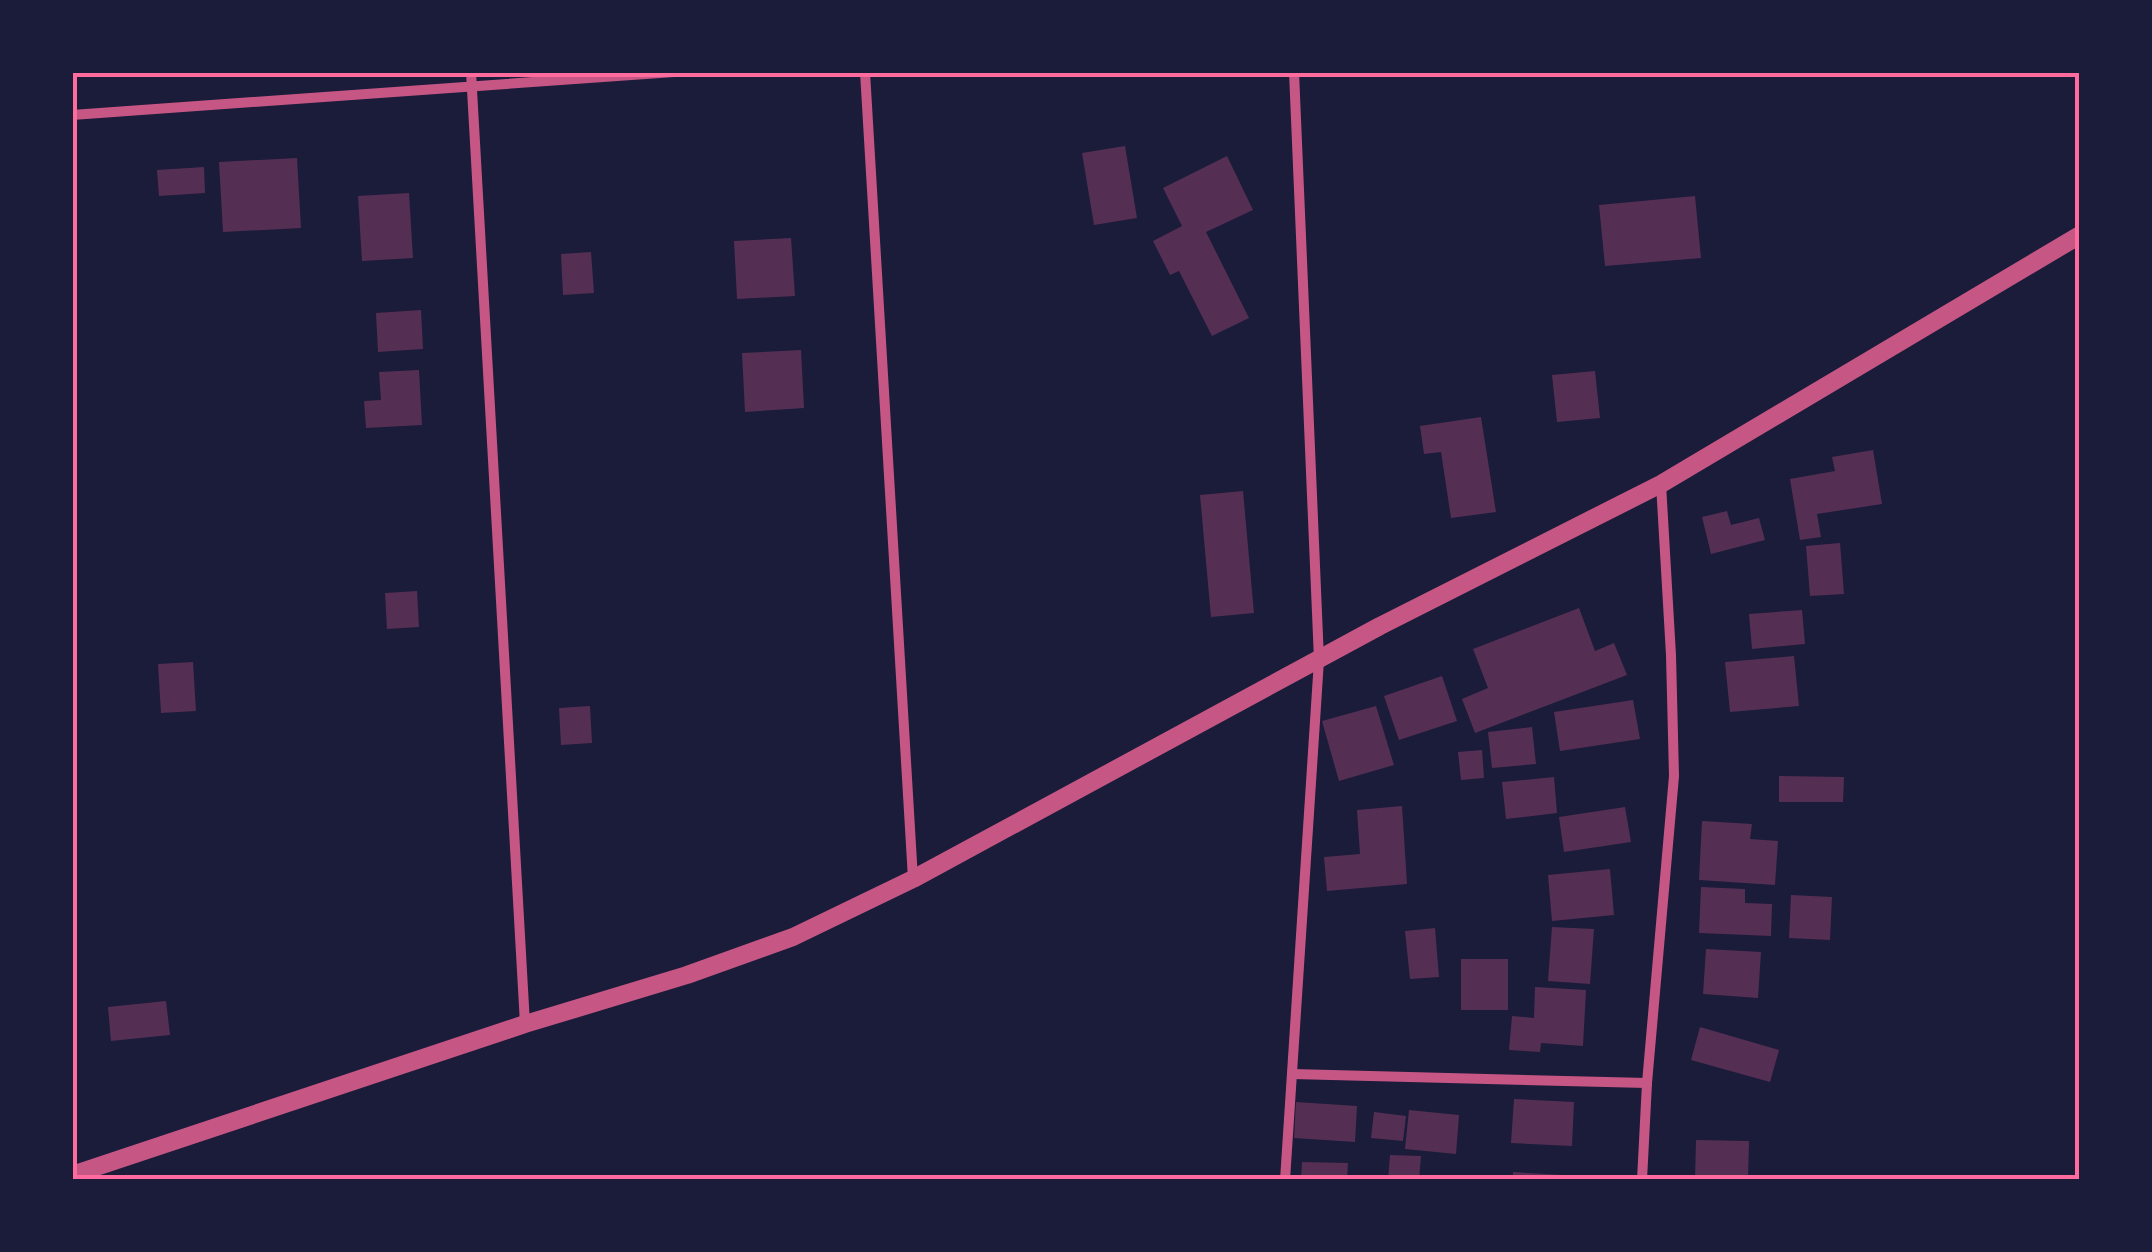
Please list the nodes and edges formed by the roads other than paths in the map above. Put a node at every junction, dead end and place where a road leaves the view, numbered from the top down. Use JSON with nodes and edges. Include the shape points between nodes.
{"nodes":[{"id":1,"x":471,"y":72,"type":"edge"},
{"id":2,"x":674,"y":72,"type":"edge"},
{"id":3,"x":864,"y":72,"type":"edge"},
{"id":4,"x":1294,"y":72,"type":"edge"},
{"id":5,"x":472,"y":86,"type":"junction"},
{"id":6,"x":72,"y":115,"type":"edge"},
{"id":7,"x":2080,"y":235,"type":"edge"},
{"id":8,"x":1661,"y":484,"type":"junction"},
{"id":9,"x":1319,"y":660,"type":"junction"},
{"id":10,"x":913,"y":879,"type":"junction"},
{"id":11,"x":525,"y":1024,"type":"junction"},
{"id":12,"x":1292,"y":1074,"type":"junction"},
{"id":13,"x":1648,"y":1083,"type":"junction"},
{"id":14,"x":72,"y":1175,"type":"edge"},
{"id":15,"x":1284,"y":1180,"type":"edge"},
{"id":16,"x":1642,"y":1180,"type":"edge"}],
"edges":[{"from":1,"to":5,"type":"street"},
{"from":2,"to":5,"type":"street"},
{"from":3,"to":10,"type":"street"},
{"from":4,"to":9,"type":"street"},
{"from":5,"to":6,"type":"street"},
{"from":5,"to":11,"type":"street"},
{"from":7,"to":8,"type":"street"},
{"from":8,"to":9,"type":"street"},
{"from":8,"to":13,"type":"street","via":[[1674,776]]},
{"from":9,"to":10,"type":"street"},
{"from":9,"to":12,"type":"street"},
{"from":10,"to":11,"type":"street","via":[[793,937]]},
{"from":11,"to":14,"type":"street"},
{"from":12,"to":13,"type":"street"},
{"from":12,"to":15,"type":"street"},
{"from":13,"to":16,"type":"street"}]}
